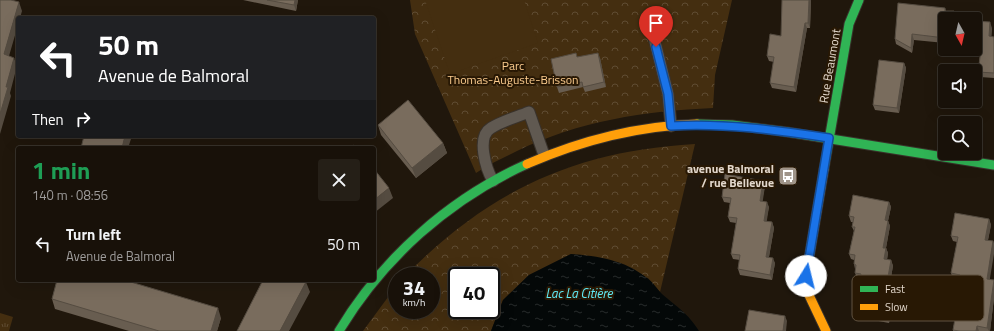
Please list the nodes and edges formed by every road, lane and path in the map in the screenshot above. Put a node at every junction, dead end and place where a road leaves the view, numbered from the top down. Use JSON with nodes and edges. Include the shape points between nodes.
{"nodes":[{"id":1,"x":859,"y":0,"type":"edge"},
{"id":2,"x":653,"y":34,"type":"dead end"},
{"id":3,"x":671,"y":126,"type":"junction"},
{"id":4,"x":829,"y":138,"type":"junction"},
{"id":5,"x":544,"y":155,"type":"junction"},
{"id":6,"x":994,"y":165,"type":"edge"},
{"id":7,"x":493,"y":181,"type":"junction"},
{"id":8,"x":376,"y":279,"type":"edge"},
{"id":9,"x":373,"y":282,"type":"edge"},
{"id":10,"x":339,"y":331,"type":"edge"},
{"id":11,"x":826,"y":331,"type":"edge"}],
"edges":[{"from":1,"to":4,"type":"street","name":"Rue Beaumont","via":[[849,24]]},
{"from":2,"to":3,"type":"lane","via":[[668,94]]},
{"from":3,"to":4,"type":"street","via":[[742,126]]},
{"from":3,"to":5,"type":"street","via":[[582,141]]},
{"from":4,"to":6,"type":"street"},
{"from":4,"to":11,"type":"street","name":"Rue Beaumont","via":[[806,276],[807,290]]},
{"from":5,"to":7,"type":"street"},
{"from":5,"to":7,"type":"lane","via":[[529,112],[490,129],[486,135],[484,154],[488,173]]},
{"from":7,"to":8,"type":"street","via":[[454,206],[407,245]]},
{"from":9,"to":10,"type":"street"}]}
